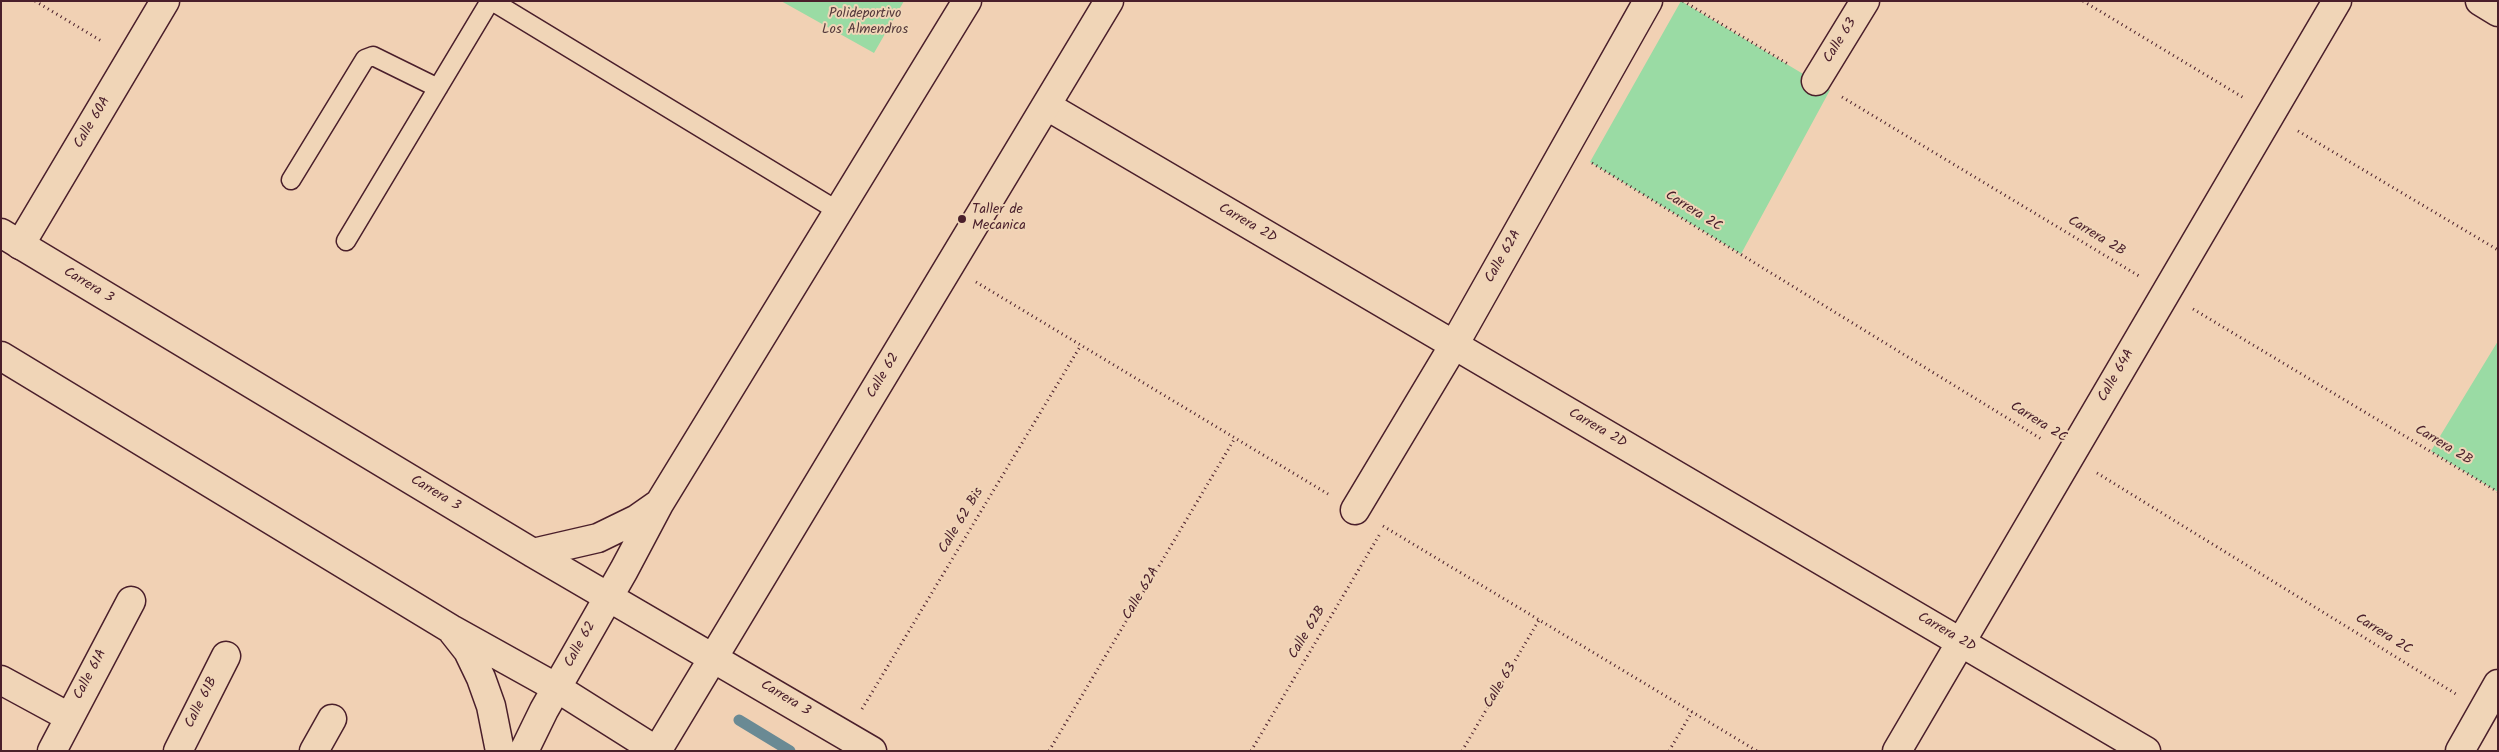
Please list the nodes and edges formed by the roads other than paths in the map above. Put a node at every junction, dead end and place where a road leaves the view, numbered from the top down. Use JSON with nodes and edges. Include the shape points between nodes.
{"nodes":[{"id":1,"x":165,"y":1,"type":"edge"},
{"id":2,"x":491,"y":1,"type":"edge"},
{"id":3,"x":967,"y":1,"type":"edge"},
{"id":4,"x":1109,"y":1,"type":"edge"},
{"id":5,"x":1648,"y":1,"type":"edge"},
{"id":6,"x":1865,"y":1,"type":"edge"},
{"id":7,"x":2336,"y":1,"type":"edge"},
{"id":8,"x":2480,"y":1,"type":"edge"},
{"id":9,"x":2498,"y":12,"type":"edge"},
{"id":10,"x":1816,"y":81,"type":"road end"},
{"id":11,"x":438,"y":88,"type":"junction"},
{"id":12,"x":1047,"y":106,"type":"junction"},
{"id":13,"x":291,"y":180,"type":"dead end"},
{"id":14,"x":838,"y":212,"type":"junction"},
{"id":15,"x":11,"y":239,"type":"edge"},
{"id":16,"x":346,"y":241,"type":"dead end"},
{"id":17,"x":1454,"y":345,"type":"junction"},
{"id":18,"x":1,"y":356,"type":"edge"},
{"id":19,"x":659,"y":504,"type":"junction"},
{"id":20,"x":1355,"y":510,"type":"dead end"},
{"id":21,"x":533,"y":553,"type":"junction"},
{"id":22,"x":608,"y":597,"type":"junction"},
{"id":23,"x":131,"y":601,"type":"dead end"},
{"id":24,"x":451,"y":629,"type":"junction"},
{"id":25,"x":1961,"y":642,"type":"junction"},
{"id":26,"x":226,"y":656,"type":"dead end"},
{"id":27,"x":713,"y":656,"type":"junction"},
{"id":28,"x":1,"y":680,"type":"edge"},
{"id":29,"x":2498,"y":684,"type":"edge"},
{"id":30,"x":557,"y":688,"type":"junction"},
{"id":31,"x":69,"y":716,"type":"junction"},
{"id":32,"x":332,"y":719,"type":"dead end"},
{"id":33,"x":52,"y":751,"type":"edge"},
{"id":34,"x":178,"y":751,"type":"edge"},
{"id":35,"x":314,"y":751,"type":"edge"},
{"id":36,"x":500,"y":751,"type":"edge"},
{"id":37,"x":524,"y":751,"type":"edge"},
{"id":38,"x":657,"y":751,"type":"edge"},
{"id":39,"x":872,"y":751,"type":"edge"},
{"id":40,"x":1897,"y":751,"type":"edge"},
{"id":41,"x":2146,"y":751,"type":"edge"},
{"id":42,"x":2460,"y":751,"type":"edge"}],
"edges":[{"from":1,"to":15,"type":"street","name":"Calle 60A"},
{"from":2,"to":11,"type":"lane"},
{"from":2,"to":14,"type":"lane"},
{"from":3,"to":14,"type":"street","name":"Calle 62"},
{"from":4,"to":12,"type":"street","name":"Calle 62"},
{"from":5,"to":17,"type":"street","name":"Calle 62A"},
{"from":6,"to":10,"type":"street","name":"Calle 63"},
{"from":7,"to":25,"type":"street","name":"Calle 64A"},
{"from":8,"to":9,"type":"street"},
{"from":11,"to":13,"type":"lane","via":[[373,56],[365,59]]},
{"from":11,"to":16,"type":"lane"},
{"from":12,"to":17,"type":"street","name":"Carrera 2D"},
{"from":12,"to":27,"type":"street","name":"Calle 62"},
{"from":14,"to":19,"type":"street","name":"Calle 62"},
{"from":15,"to":21,"type":"street","name":"Carrera 3"},
{"from":17,"to":20,"type":"street","name":"Calle 62A"},
{"from":17,"to":25,"type":"street","name":"Carrera 2D"},
{"from":18,"to":24,"type":"street"},
{"from":19,"to":21,"type":"street","via":[[598,538]]},
{"from":19,"to":22,"type":"street","name":"Calle 62"},
{"from":21,"to":22,"type":"street","name":"Carrera 3"},
{"from":22,"to":27,"type":"street","name":"Carrera 3"},
{"from":22,"to":30,"type":"street","name":"Calle 62"},
{"from":23,"to":31,"type":"street","name":"Calle 61A"},
{"from":24,"to":30,"type":"street"},
{"from":24,"to":36,"type":"street","via":[[481,678],[491,706]]},
{"from":25,"to":40,"type":"street","name":"Calle 64A"},
{"from":25,"to":41,"type":"street","name":"Carrera 2D"},
{"from":26,"to":34,"type":"street","name":"Calle 61B"},
{"from":27,"to":38,"type":"street","name":"Calle 62"},
{"from":27,"to":39,"type":"street","name":"Carrera 3"},
{"from":28,"to":31,"type":"street"},
{"from":29,"to":42,"type":"street"},
{"from":30,"to":37,"type":"street","name":"Calle 62"},
{"from":30,"to":38,"type":"street"},
{"from":31,"to":33,"type":"street","name":"Calle 61A"},
{"from":32,"to":35,"type":"street"}]}
